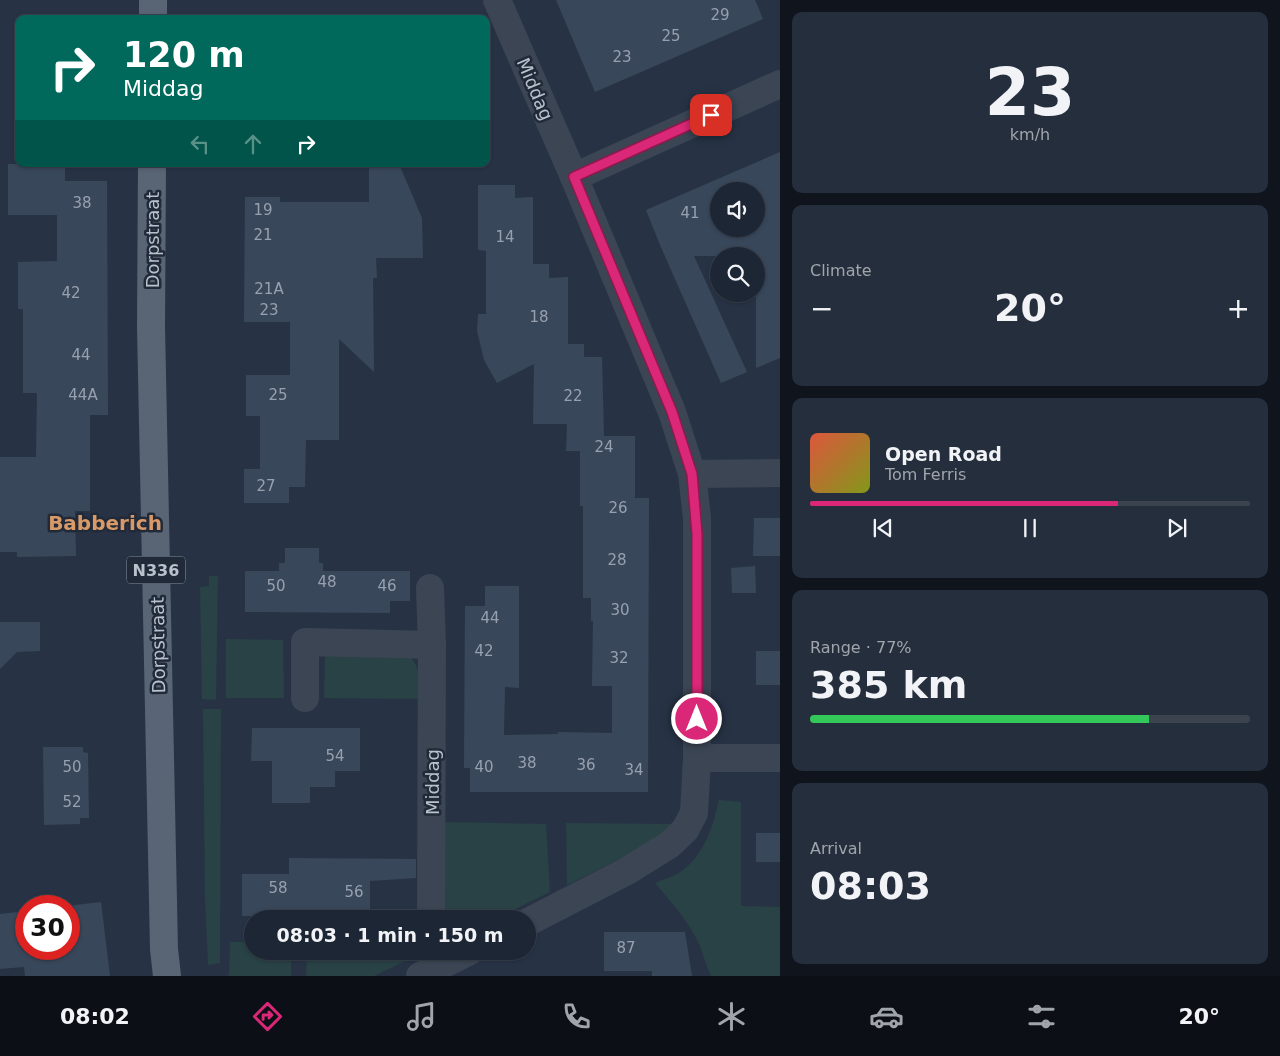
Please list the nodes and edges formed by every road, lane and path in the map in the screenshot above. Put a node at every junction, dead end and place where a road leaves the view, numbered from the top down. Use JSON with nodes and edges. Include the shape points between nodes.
{"nodes":[{"id":1,"x":153,"y":0,"type":"edge"},
{"id":2,"x":497,"y":0,"type":"edge"},
{"id":3,"x":153,"y":15,"type":"edge"},
{"id":4,"x":780,"y":84,"type":"edge"},
{"id":5,"x":152,"y":167,"type":"edge"},
{"id":6,"x":574,"y":177,"type":"junction"},
{"id":7,"x":692,"y":474,"type":"junction"},
{"id":8,"x":780,"y":474,"type":"edge"},
{"id":9,"x":430,"y":588,"type":"dead end"},
{"id":10,"x":432,"y":645,"type":"junction"},
{"id":11,"x":305,"y":698,"type":"dead end"},
{"id":12,"x":697,"y":758,"type":"junction"},
{"id":13,"x":780,"y":758,"type":"edge"},
{"id":14,"x":431,"y":910,"type":"edge"},
{"id":15,"x":536,"y":918,"type":"edge"},
{"id":16,"x":445,"y":960,"type":"edge"},
{"id":17,"x":428,"y":966,"type":"edge"},
{"id":18,"x":167,"y":976,"type":"edge"}],
"edges":[{"from":1,"to":3,"type":"main road"},
{"from":2,"to":6,"type":"street","name":"Middag"},
{"from":4,"to":6,"type":"street"},
{"from":5,"to":18,"type":"main road","name":"Dorpstraat","number":"N336","via":[[151,327]]},
{"from":6,"to":7,"type":"street","name":"Middag","via":[[672,412]]},
{"from":7,"to":8,"type":"street"},
{"from":7,"to":12,"type":"street","name":"Middag","via":[[697,555]]},
{"from":9,"to":10,"type":"street","name":"Middag"},
{"from":10,"to":11,"type":"street","via":[[305,642]]},
{"from":10,"to":14,"type":"street","name":"Middag"},
{"from":12,"to":13,"type":"street"},
{"from":12,"to":15,"type":"street","name":"Middag","via":[[694,813],[676,840],[627,871]]},
{"from":16,"to":17,"type":"street"}]}
